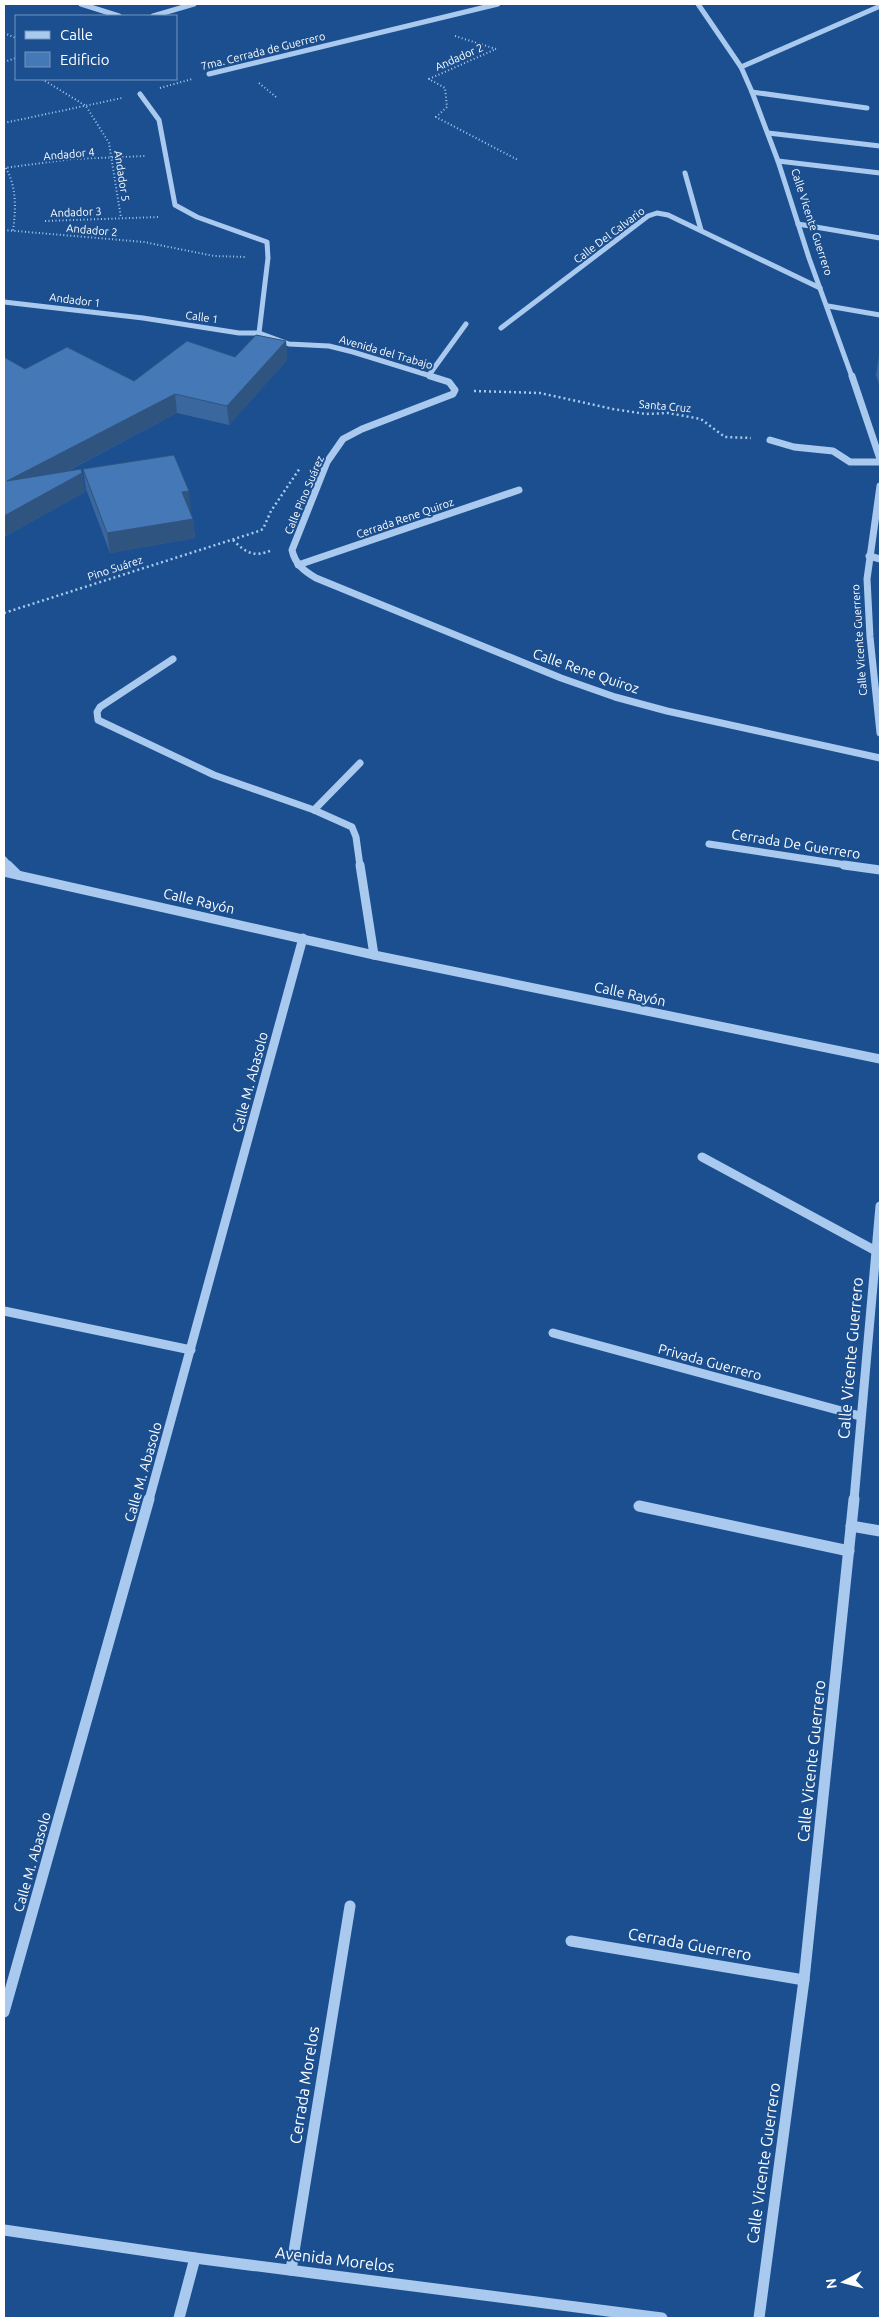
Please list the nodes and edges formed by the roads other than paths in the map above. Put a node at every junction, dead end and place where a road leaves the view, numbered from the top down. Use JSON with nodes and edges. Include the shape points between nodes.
{"nodes":[{"id":1,"x":81,"y":4,"type":"edge"},
{"id":2,"x":194,"y":4,"type":"edge"},
{"id":3,"x":498,"y":4,"type":"edge"},
{"id":4,"x":698,"y":4,"type":"edge"},
{"id":5,"x":869,"y":4,"type":"edge"},
{"id":6,"x":879,"y":8,"type":"edge"},
{"id":7,"x":116,"y":15,"type":"edge"},
{"id":8,"x":156,"y":15,"type":"edge"},
{"id":9,"x":741,"y":67,"type":"junction"},
{"id":10,"x":210,"y":74,"type":"road end"},
{"id":11,"x":752,"y":92,"type":"junction"},
{"id":12,"x":140,"y":94,"type":"road end"},
{"id":13,"x":867,"y":108,"type":"dead end"},
{"id":14,"x":768,"y":132,"type":"junction"},
{"id":15,"x":880,"y":146,"type":"edge"},
{"id":16,"x":778,"y":161,"type":"junction"},
{"id":17,"x":684,"y":173,"type":"dead end"},
{"id":18,"x":880,"y":173,"type":"edge"},
{"id":19,"x":798,"y":224,"type":"junction"},
{"id":20,"x":701,"y":230,"type":"junction"},
{"id":21,"x":880,"y":238,"type":"edge"},
{"id":22,"x":820,"y":288,"type":"junction"},
{"id":23,"x":4,"y":302,"type":"edge"},
{"id":24,"x":828,"y":306,"type":"junction"},
{"id":25,"x":880,"y":315,"type":"edge"},
{"id":26,"x":143,"y":318,"type":"joint"},
{"id":27,"x":466,"y":324,"type":"dead end"},
{"id":28,"x":501,"y":328,"type":"dead end"},
{"id":29,"x":259,"y":333,"type":"junction"},
{"id":30,"x":429,"y":375,"type":"junction"},
{"id":31,"x":456,"y":390,"type":"joint"},
{"id":32,"x":770,"y":440,"type":"road end"},
{"id":33,"x":880,"y":460,"type":"edge"},
{"id":34,"x":880,"y":486,"type":"edge"},
{"id":35,"x":519,"y":490,"type":"dead end"},
{"id":36,"x":869,"y":556,"type":"junction"},
{"id":37,"x":880,"y":559,"type":"edge"},
{"id":38,"x":298,"y":565,"type":"junction"},
{"id":39,"x":173,"y":659,"type":"dead end"},
{"id":40,"x":880,"y":733,"type":"edge"},
{"id":41,"x":880,"y":758,"type":"edge"},
{"id":42,"x":360,"y":763,"type":"dead end"},
{"id":43,"x":314,"y":810,"type":"junction"},
{"id":44,"x":709,"y":844,"type":"dead end"},
{"id":45,"x":4,"y":860,"type":"edge"},
{"id":46,"x":880,"y":870,"type":"edge"},
{"id":47,"x":4,"y":872,"type":"edge"},
{"id":48,"x":18,"y":875,"type":"junction"},
{"id":49,"x":303,"y":938,"type":"junction"},
{"id":50,"x":374,"y":955,"type":"junction"},
{"id":51,"x":880,"y":1059,"type":"edge"},
{"id":52,"x":702,"y":1157,"type":"dead end"},
{"id":53,"x":880,"y":1206,"type":"edge"},
{"id":54,"x":876,"y":1251,"type":"junction"},
{"id":55,"x":4,"y":1311,"type":"edge"},
{"id":56,"x":553,"y":1334,"type":"dead end"},
{"id":57,"x":191,"y":1350,"type":"junction"},
{"id":58,"x":860,"y":1416,"type":"junction"},
{"id":59,"x":638,"y":1506,"type":"dead end"},
{"id":60,"x":851,"y":1526,"type":"junction"},
{"id":61,"x":880,"y":1531,"type":"edge"},
{"id":62,"x":849,"y":1552,"type":"junction"},
{"id":63,"x":350,"y":1906,"type":"dead end"},
{"id":64,"x":571,"y":1940,"type":"dead end"},
{"id":65,"x":804,"y":1980,"type":"junction"},
{"id":66,"x":4,"y":2012,"type":"edge"},
{"id":67,"x":4,"y":2230,"type":"edge"},
{"id":68,"x":195,"y":2258,"type":"junction"},
{"id":69,"x":291,"y":2270,"type":"junction"},
{"id":70,"x":179,"y":2318,"type":"edge"},
{"id":71,"x":662,"y":2318,"type":"edge"},
{"id":72,"x":759,"y":2318,"type":"edge"}],
"edges":[{"from":1,"to":7,"type":"street"},
{"from":2,"to":8,"type":"street"},
{"from":3,"to":10,"type":"street","name":"7ma. Cerrada de Guerrero"},
{"from":4,"to":9,"type":"street","name":"Calle Vicente Guerrero"},
{"from":5,"to":6,"type":"street"},
{"from":6,"to":9,"type":"street"},
{"from":9,"to":11,"type":"street","name":"Calle Vicente Guerrero"},
{"from":11,"to":13,"type":"street"},
{"from":11,"to":14,"type":"street","name":"Calle Vicente Guerrero"},
{"from":12,"to":29,"type":"street","via":[[159,120],[175,205],[264,240],[268,247]]},
{"from":14,"to":15,"type":"street"},
{"from":14,"to":16,"type":"street","name":"Calle Vicente Guerrero"},
{"from":16,"to":18,"type":"street"},
{"from":16,"to":19,"type":"street","name":"Calle Vicente Guerrero"},
{"from":17,"to":20,"type":"street"},
{"from":19,"to":21,"type":"street"},
{"from":19,"to":22,"type":"street","name":"Calle Vicente Guerrero"},
{"from":20,"to":22,"type":"street","name":"Calle Del Calvario"},
{"from":20,"to":28,"type":"street","name":"Calle Del Calvario","via":[[662,214],[648,216]]},
{"from":22,"to":24,"type":"street","name":"Calle Vicente Guerrero"},
{"from":23,"to":26,"type":"street","name":"Andador 1"},
{"from":24,"to":25,"type":"street"},
{"from":24,"to":33,"type":"street","name":"Calle Vicente Guerrero"},
{"from":26,"to":29,"type":"street","name":"Calle 1"},
{"from":27,"to":30,"type":"street"},
{"from":29,"to":30,"type":"street","name":"Avenida del Trabajo","via":[[289,344],[329,346]]},
{"from":30,"to":31,"type":"street","name":"Avenida del Trabajo","via":[[449,382]]},
{"from":31,"to":38,"type":"street","name":"Calle Pino Suárez","via":[[444,399],[362,428],[343,439],[327,462],[295,540],[292,550]]},
{"from":32,"to":33,"type":"street","via":[[794,447],[833,451],[850,462]]},
{"from":34,"to":36,"type":"street","name":"Calle Vicente Guerrero"},
{"from":35,"to":38,"type":"street","name":"Cerrada Rene Quiroz"},
{"from":36,"to":37,"type":"street"},
{"from":36,"to":40,"type":"street","name":"Calle Vicente Guerrero","via":[[868,610]]},
{"from":38,"to":41,"type":"street","name":"Calle Rene Quiroz","via":[[316,578],[615,697]]},
{"from":39,"to":43,"type":"street","via":[[100,707],[98,720],[214,775]]},
{"from":42,"to":43,"type":"street"},
{"from":43,"to":50,"type":"street","via":[[352,827]]},
{"from":44,"to":46,"type":"street","name":"Cerrada De Guerrero"},
{"from":45,"to":48,"type":"street"},
{"from":47,"to":48,"type":"street","name":"Calle Rayón"},
{"from":48,"to":49,"type":"street","name":"Calle Rayón"},
{"from":49,"to":50,"type":"street","name":"Calle Rayón"},
{"from":49,"to":57,"type":"street","name":"Calle M. Abasolo"},
{"from":50,"to":51,"type":"street","name":"Calle Rayón"},
{"from":52,"to":54,"type":"street"},
{"from":53,"to":54,"type":"street","name":"Calle Vicente Guerrero"},
{"from":54,"to":58,"type":"street","name":"Calle Vicente Guerrero"},
{"from":55,"to":57,"type":"street"},
{"from":56,"to":58,"type":"street","name":"Privada Guerrero"},
{"from":57,"to":66,"type":"street","name":"Calle M. Abasolo"},
{"from":58,"to":60,"type":"street","name":"Calle Vicente Guerrero"},
{"from":59,"to":62,"type":"street"},
{"from":60,"to":61,"type":"street"},
{"from":60,"to":62,"type":"street","name":"Calle Vicente Guerrero"},
{"from":62,"to":65,"type":"street","name":"Calle Vicente Guerrero"},
{"from":63,"to":69,"type":"street","name":"Cerrada Morelos"},
{"from":64,"to":65,"type":"street","name":"Cerrada Guerrero"},
{"from":65,"to":72,"type":"street","name":"Calle Vicente Guerrero"},
{"from":67,"to":68,"type":"street","name":"Avenida Morelos"},
{"from":68,"to":69,"type":"street","name":"Avenida Morelos"},
{"from":68,"to":70,"type":"street"},
{"from":69,"to":71,"type":"street","name":"Avenida Morelos"}]}
